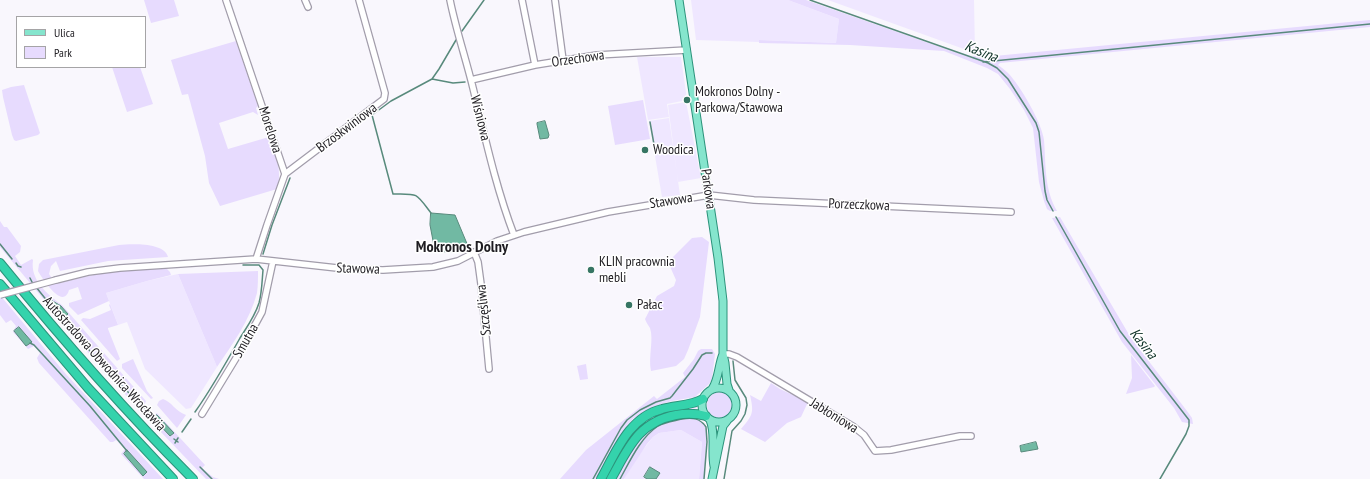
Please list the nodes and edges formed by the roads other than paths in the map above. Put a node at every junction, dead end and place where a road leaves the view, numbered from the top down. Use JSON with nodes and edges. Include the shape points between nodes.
{"nodes":[{"id":1,"x":226,"y":0,"type":"edge"},
{"id":2,"x":305,"y":0,"type":"edge"},
{"id":3,"x":359,"y":0,"type":"edge"},
{"id":4,"x":450,"y":0,"type":"edge"},
{"id":5,"x":522,"y":0,"type":"edge"},
{"id":6,"x":555,"y":0,"type":"edge"},
{"id":7,"x":679,"y":0,"type":"edge"},
{"id":8,"x":308,"y":7,"type":"dead end"},
{"id":9,"x":687,"y":50,"type":"junction"},
{"id":10,"x":563,"y":60,"type":"junction"},
{"id":11,"x":535,"y":65,"type":"junction"},
{"id":12,"x":471,"y":80,"type":"junction"},
{"id":13,"x":285,"y":174,"type":"junction"},
{"id":14,"x":709,"y":195,"type":"junction"},
{"id":15,"x":1010,"y":212,"type":"dead end"},
{"id":16,"x":514,"y":235,"type":"junction"},
{"id":17,"x":474,"y":252,"type":"junction"},
{"id":18,"x":256,"y":260,"type":"junction"},
{"id":19,"x":273,"y":261,"type":"junction"},
{"id":20,"x":0,"y":262,"type":"edge"},
{"id":21,"x":0,"y":284,"type":"edge"},
{"id":22,"x":0,"y":295,"type":"edge"},
{"id":23,"x":723,"y":354,"type":"junction"},
{"id":24,"x":489,"y":369,"type":"dead end"},
{"id":25,"x":712,"y":389,"type":"junction"},
{"id":26,"x":729,"y":390,"type":"junction"},
{"id":27,"x":703,"y":399,"type":"junction"},
{"id":28,"x":202,"y":414,"type":"dead end"},
{"id":29,"x":708,"y":418,"type":"junction"},
{"id":30,"x":727,"y":420,"type":"junction"},
{"id":31,"x":971,"y":436,"type":"dead end"},
{"id":32,"x":714,"y":466,"type":"junction"},
{"id":33,"x":173,"y":479,"type":"edge"},
{"id":34,"x":193,"y":479,"type":"edge"},
{"id":35,"x":601,"y":479,"type":"edge"},
{"id":36,"x":611,"y":479,"type":"edge"},
{"id":37,"x":712,"y":479,"type":"edge"}],
"edges":[{"from":1,"to":13,"type":"street","name":"Morelowa"},
{"from":2,"to":8,"type":"street"},
{"from":3,"to":13,"type":"street","name":"Brzoskwiniowa","via":[[384,99]]},
{"from":4,"to":12,"type":"street","name":"Wiśniowa"},
{"from":5,"to":11,"type":"street"},
{"from":6,"to":10,"type":"street"},
{"from":7,"to":9,"type":"main road","name":"Parkowa"},
{"from":9,"to":10,"type":"street","name":"Orzechowa","via":[[602,54]]},
{"from":9,"to":14,"type":"main road","name":"Parkowa"},
{"from":10,"to":11,"type":"street","name":"Orzechowa"},
{"from":11,"to":12,"type":"street","name":"Orzechowa"},
{"from":12,"to":16,"type":"street","name":"Wiśniowa","via":[[491,162]]},
{"from":13,"to":18,"type":"street"},
{"from":14,"to":15,"type":"street","name":"Porzeczkowa","via":[[754,200]]},
{"from":14,"to":16,"type":"street","name":"Stawowa","via":[[608,212]]},
{"from":14,"to":23,"type":"main road","name":"Parkowa","via":[[723,301]]},
{"from":16,"to":17,"type":"street","name":"Stawowa"},
{"from":17,"to":19,"type":"street","name":"Stawowa","via":[[458,261],[442,265],[384,270],[330,268]]},
{"from":17,"to":24,"type":"street","name":"Szczęśliwa","via":[[478,262]]},
{"from":18,"to":19,"type":"street","name":"Stawowa"},
{"from":18,"to":22,"type":"street","name":"Stawowa","bridge":true,"via":[[114,268]]},
{"from":19,"to":28,"type":"street","name":"Smutna","via":[[262,312]]},
{"from":20,"to":34,"type":"highway","name":"Autostradowa Obwodnica Wrocławia","via":[[99,379]]},
{"from":21,"to":33,"type":"highway","name":"Autostradowa Obwodnica Wrocławia","via":[[88,388]]},
{"from":23,"to":25,"type":"main road","name":"Parkowa","via":[[716,383]]},
{"from":23,"to":26,"type":"main road","name":"Parkowa"},
{"from":23,"to":31,"type":"street","name":"Jabłoniowa","via":[[737,357],[854,427],[875,450],[891,450]]},
{"from":25,"to":26,"type":"main road","via":[[720,387]]},
{"from":25,"to":27,"type":"main road"},
{"from":26,"to":30,"type":"main road","via":[[737,402],[733,415]]},
{"from":27,"to":29,"type":"main road","via":[[703,411]]},
{"from":27,"to":35,"type":"highway","via":[[696,403],[659,410],[638,421],[628,432]]},
{"from":29,"to":30,"type":"main road","via":[[716,422]]},
{"from":29,"to":32,"type":"main road","via":[[712,425]]},
{"from":29,"to":36,"type":"highway","via":[[696,413],[682,414],[663,418],[648,425],[632,442]]},
{"from":30,"to":32,"type":"main road","via":[[723,426]]},
{"from":32,"to":37,"type":"main road"}]}
